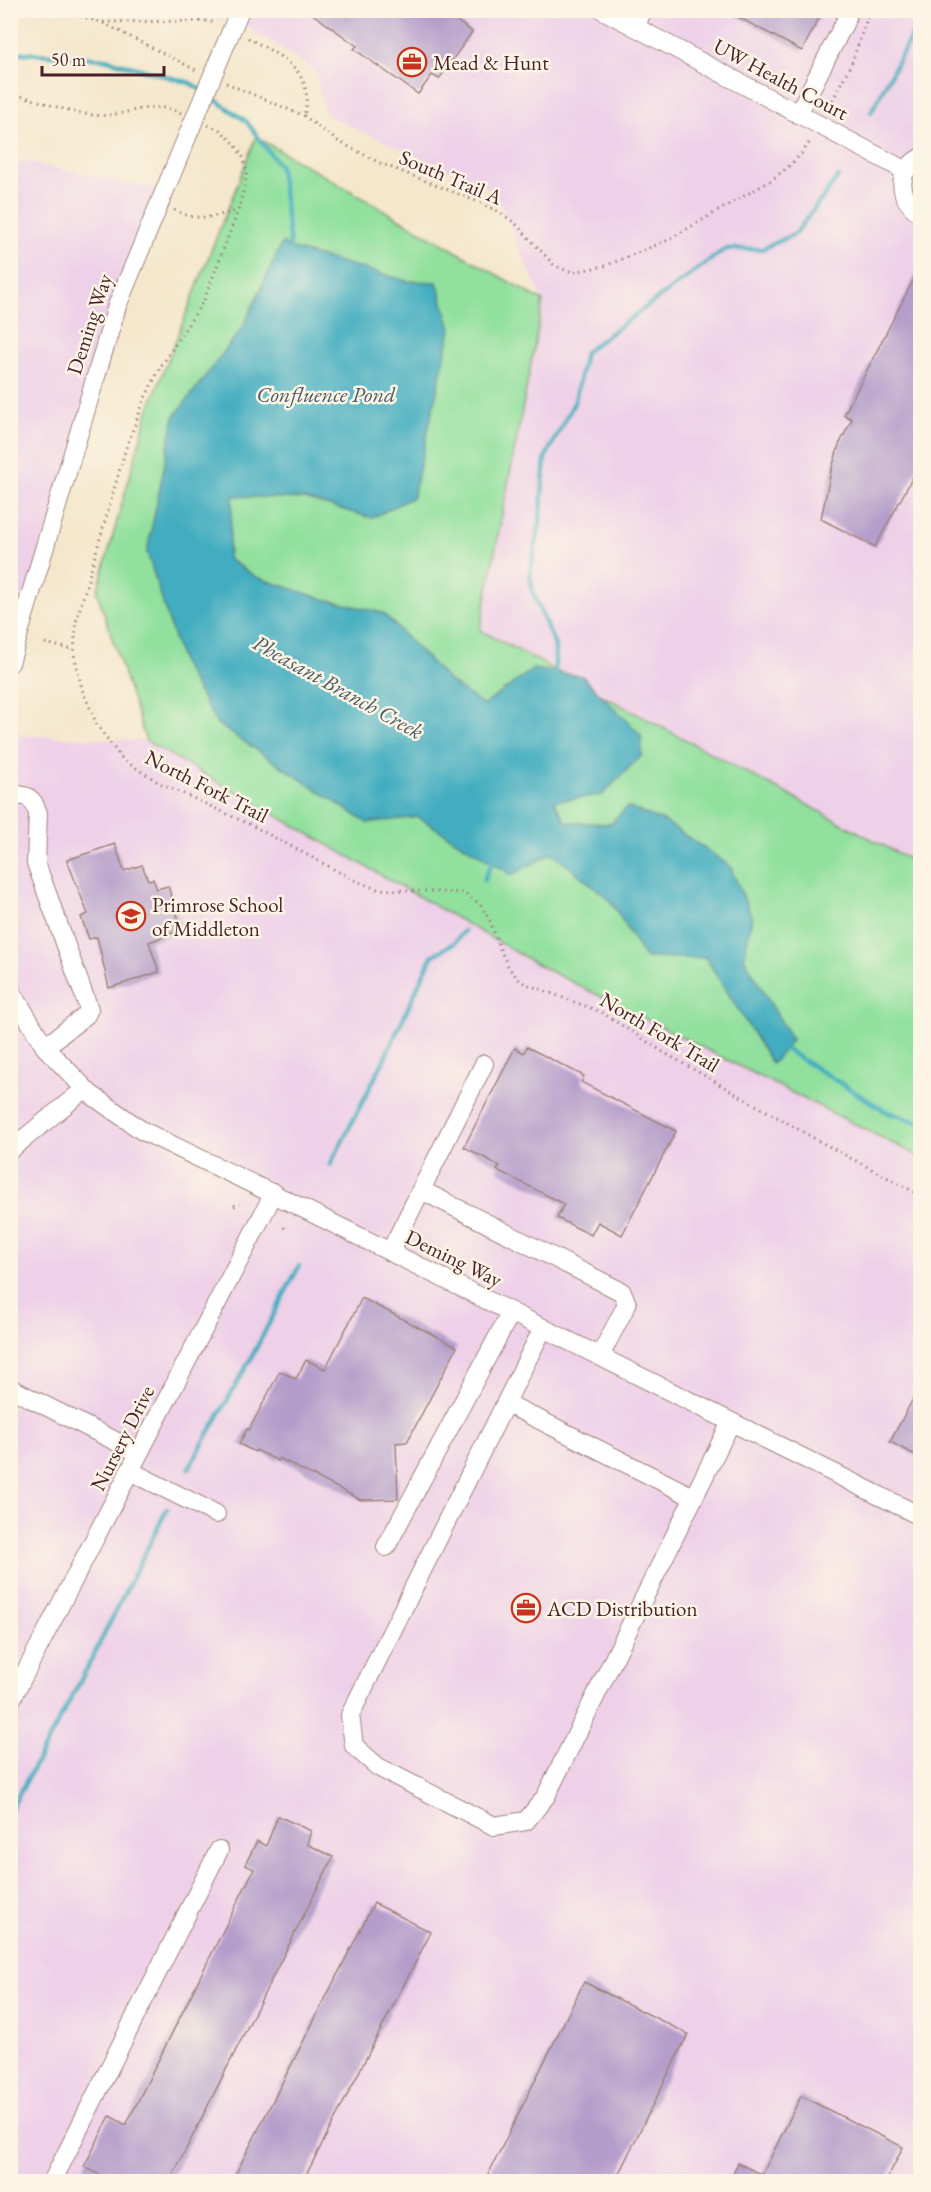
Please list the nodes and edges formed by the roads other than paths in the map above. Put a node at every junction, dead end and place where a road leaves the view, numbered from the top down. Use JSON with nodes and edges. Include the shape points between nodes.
{"nodes":[{"id":1,"x":240,"y":10,"type":"edge"},
{"id":2,"x":603,"y":10,"type":"edge"},
{"id":3,"x":849,"y":10,"type":"edge"},
{"id":4,"x":639,"y":19,"type":"edge"},
{"id":5,"x":798,"y":114,"type":"junction"},
{"id":6,"x":921,"y":158,"type":"edge"},
{"id":7,"x":906,"y":171,"type":"junction"},
{"id":8,"x":921,"y":213,"type":"edge"},
{"id":9,"x":10,"y":663,"type":"edge"},
{"id":10,"x":10,"y":794,"type":"edge"},
{"id":11,"x":10,"y":989,"type":"edge"},
{"id":12,"x":45,"y":1047,"type":"junction"},
{"id":13,"x":484,"y":1064,"type":"dead end"},
{"id":14,"x":85,"y":1089,"type":"junction"},
{"id":15,"x":10,"y":1150,"type":"edge"},
{"id":16,"x":421,"y":1190,"type":"junction"},
{"id":17,"x":274,"y":1194,"type":"junction"},
{"id":18,"x":390,"y":1251,"type":"junction"},
{"id":19,"x":511,"y":1312,"type":"junction"},
{"id":20,"x":543,"y":1328,"type":"junction"},
{"id":21,"x":600,"y":1356,"type":"junction"},
{"id":22,"x":10,"y":1388,"type":"edge"},
{"id":23,"x":506,"y":1403,"type":"junction"},
{"id":24,"x":731,"y":1422,"type":"junction"},
{"id":25,"x":139,"y":1453,"type":"junction"},
{"id":26,"x":130,"y":1471,"type":"junction"},
{"id":27,"x":693,"y":1497,"type":"junction"},
{"id":28,"x":216,"y":1514,"type":"dead end"},
{"id":29,"x":921,"y":1516,"type":"edge"},
{"id":30,"x":386,"y":1547,"type":"dead end"},
{"id":31,"x":10,"y":1702,"type":"edge"},
{"id":32,"x":219,"y":1850,"type":"dead end"},
{"id":33,"x":52,"y":2181,"type":"edge"}],
"edges":[{"from":1,"to":9,"type":"street","name":"Deming Way","bridge":true,"via":[[114,316]]},
{"from":2,"to":4,"type":"street","name":"UW Health Court"},
{"from":3,"to":5,"type":"street"},
{"from":4,"to":5,"type":"street","name":"UW Health Court"},
{"from":5,"to":7,"type":"street","name":"UW Health Court"},
{"from":6,"to":7,"type":"street"},
{"from":7,"to":8,"type":"street","via":[[902,190],[906,200]]},
{"from":10,"to":12,"type":"street","via":[[28,796],[38,813],[36,863],[88,1009],[86,1015]]},
{"from":11,"to":12,"type":"street","name":"Deming Way"},
{"from":12,"to":14,"type":"street","name":"Deming Way"},
{"from":13,"to":16,"type":"street"},
{"from":14,"to":15,"type":"street"},
{"from":14,"to":17,"type":"street","name":"Deming Way","via":[[141,1130]]},
{"from":16,"to":18,"type":"street"},
{"from":16,"to":21,"type":"street","via":[[622,1292],[627,1304]]},
{"from":17,"to":18,"type":"street","name":"Deming Way"},
{"from":17,"to":25,"type":"street","name":"Nursery Drive"},
{"from":18,"to":19,"type":"street","name":"Deming Way"},
{"from":19,"to":20,"type":"street","name":"Deming Way"},
{"from":19,"to":30,"type":"street"},
{"from":20,"to":21,"type":"street","name":"Deming Way"},
{"from":20,"to":23,"type":"street"},
{"from":21,"to":24,"type":"street","name":"Deming Way"},
{"from":22,"to":25,"type":"street"},
{"from":23,"to":27,"type":"street"},
{"from":23,"to":27,"type":"street","via":[[350,1716],[354,1746],[378,1767],[494,1826],[526,1821],[546,1796]]},
{"from":24,"to":27,"type":"street"},
{"from":24,"to":29,"type":"street","name":"Deming Way"},
{"from":25,"to":26,"type":"street","name":"Nursery Drive"},
{"from":26,"to":28,"type":"street"},
{"from":26,"to":31,"type":"street","name":"Nursery Drive"},
{"from":32,"to":33,"type":"street"}]}
